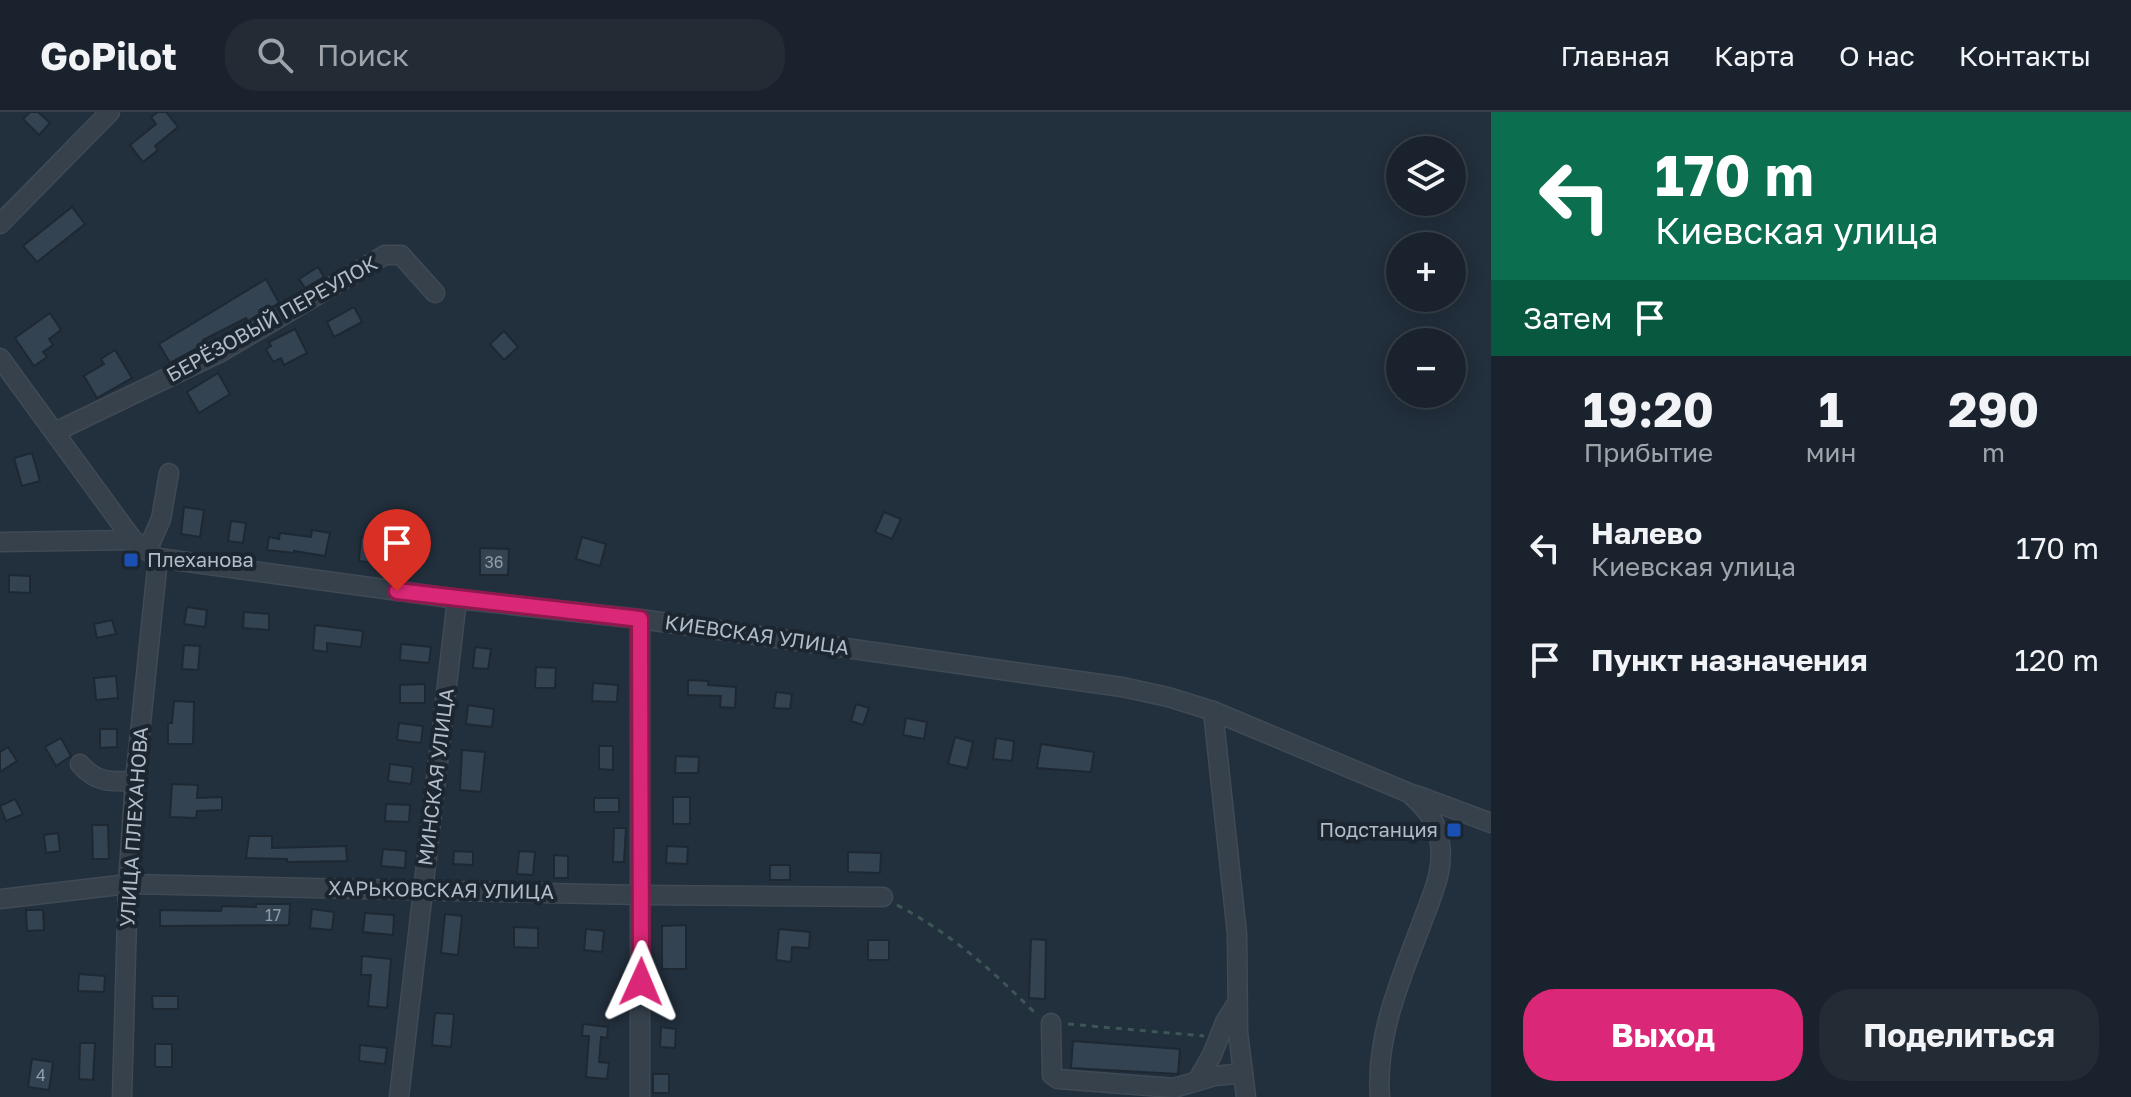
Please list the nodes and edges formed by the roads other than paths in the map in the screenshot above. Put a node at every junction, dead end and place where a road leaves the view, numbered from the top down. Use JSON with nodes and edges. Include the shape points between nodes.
{"nodes":[{"id":1,"x":110,"y":112,"type":"edge"},
{"id":2,"x":0,"y":224,"type":"edge"},
{"id":3,"x":435,"y":293,"type":"dead end"},
{"id":4,"x":0,"y":358,"type":"edge"},
{"id":5,"x":55,"y":432,"type":"junction"},
{"id":6,"x":169,"y":473,"type":"dead end"},
{"id":7,"x":0,"y":542,"type":"edge"},
{"id":8,"x":146,"y":550,"type":"junction"},
{"id":9,"x":457,"y":599,"type":"junction"},
{"id":10,"x":640,"y":619,"type":"junction"},
{"id":11,"x":1213,"y":711,"type":"junction"},
{"id":12,"x":80,"y":764,"type":"dead end"},
{"id":13,"x":135,"y":781,"type":"junction"},
{"id":14,"x":1409,"y":793,"type":"junction"},
{"id":15,"x":1491,"y":823,"type":"edge"},
{"id":16,"x":128,"y":884,"type":"junction"},
{"id":17,"x":423,"y":889,"type":"junction"},
{"id":18,"x":2,"y":893,"type":"edge"},
{"id":19,"x":641,"y":895,"type":"junction"},
{"id":20,"x":883,"y":897,"type":"road end"},
{"id":21,"x":1237,"y":1003,"type":"junction"},
{"id":22,"x":1051,"y":1023,"type":"road end"},
{"id":23,"x":1243,"y":1073,"type":"junction"},
{"id":24,"x":1197,"y":1081,"type":"junction"},
{"id":25,"x":122,"y":1097,"type":"edge"},
{"id":26,"x":399,"y":1097,"type":"edge"},
{"id":27,"x":640,"y":1097,"type":"edge"},
{"id":28,"x":1246,"y":1097,"type":"edge"},
{"id":29,"x":1380,"y":1097,"type":"edge"}],
"edges":[{"from":1,"to":2,"type":"street"},
{"from":3,"to":5,"type":"street","name":"БЕРЁЗОВЫЙ ПЕРЕУЛОК","via":[[401,255],[385,255],[221,352]]},
{"from":4,"to":5,"type":"street"},
{"from":5,"to":8,"type":"street"},
{"from":6,"to":8,"type":"street","name":"УЛИЦА ПЛЕХАНОВА","via":[[161,519]]},
{"from":7,"to":8,"type":"street","name":"КИЕВСКАЯ УЛИЦА"},
{"from":8,"to":9,"type":"street","name":"КИЕВСКАЯ УЛИЦА"},
{"from":8,"to":13,"type":"street","name":"УЛИЦА ПЛЕХАНОВА"},
{"from":9,"to":10,"type":"street","name":"КИЕВСКАЯ УЛИЦА"},
{"from":9,"to":17,"type":"street","name":"МИНСКАЯ УЛИЦА"},
{"from":10,"to":11,"type":"street","name":"КИЕВСКАЯ УЛИЦА","via":[[1122,687]]},
{"from":10,"to":19,"type":"street"},
{"from":11,"to":14,"type":"street","name":"КИЕВСКАЯ УЛИЦА"},
{"from":11,"to":21,"type":"street","via":[[1237,934]]},
{"from":12,"to":13,"type":"street","via":[[103,782]]},
{"from":13,"to":16,"type":"street","name":"УЛИЦА ПЛЕХАНОВА"},
{"from":14,"to":15,"type":"street"},
{"from":14,"to":29,"type":"street","name":"КИЕВСКАЯ УЛИЦА","via":[[1436,826],[1441,857],[1438,880],[1385,1032]]},
{"from":16,"to":17,"type":"street","name":"ХАРЬКОВСКАЯ УЛИЦА"},
{"from":16,"to":18,"type":"street","name":"ХАРЬКОВСКАЯ УЛИЦА"},
{"from":16,"to":25,"type":"street","name":"УЛИЦА ПЛЕХАНОВА"},
{"from":17,"to":19,"type":"street","name":"ХАРЬКОВСКАЯ УЛИЦА"},
{"from":17,"to":26,"type":"street","name":"МИНСКАЯ УЛИЦА"},
{"from":19,"to":20,"type":"street","name":"ХАРЬКОВСКАЯ УЛИЦА"},
{"from":19,"to":27,"type":"street"},
{"from":21,"to":23,"type":"street"},
{"from":21,"to":24,"type":"street"},
{"from":22,"to":24,"type":"street","via":[[1052,1075],[1058,1079],[1174,1088]]},
{"from":23,"to":24,"type":"street"},
{"from":23,"to":28,"type":"street"}]}
